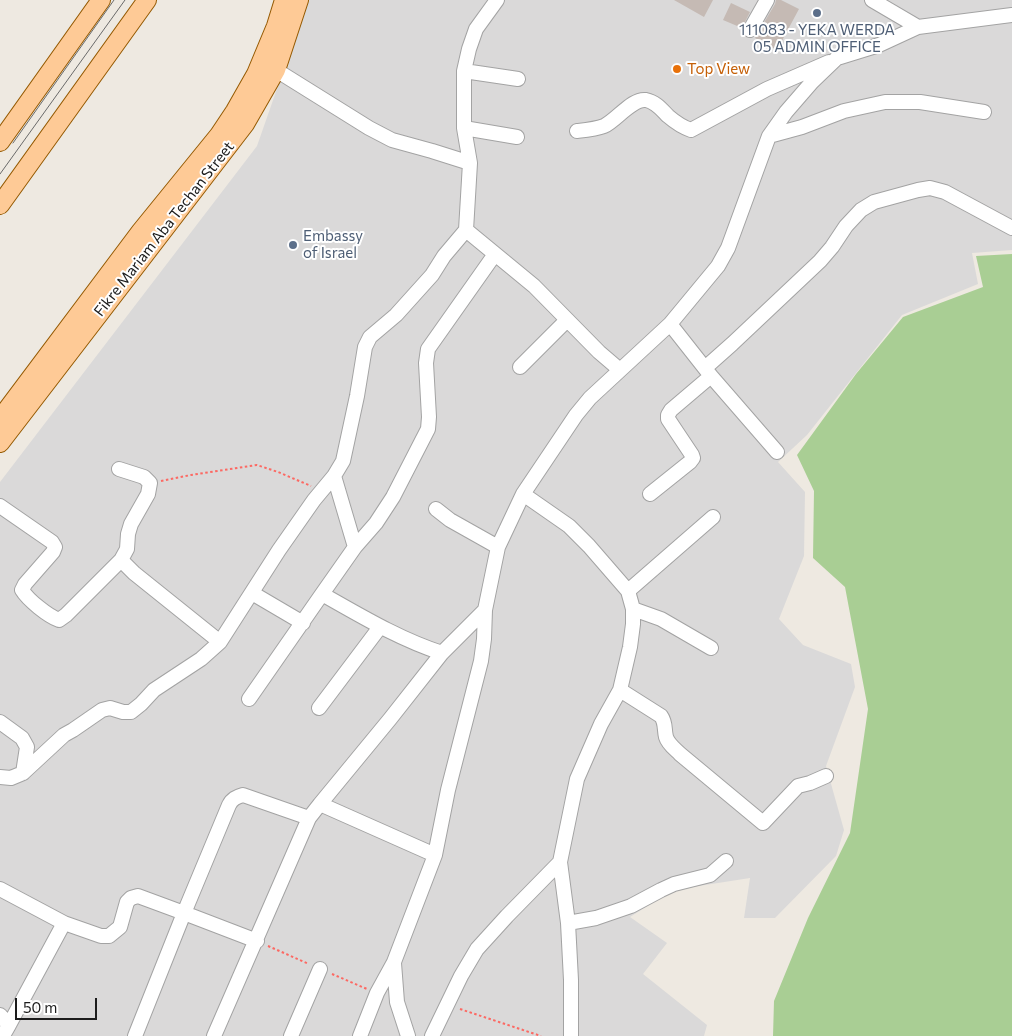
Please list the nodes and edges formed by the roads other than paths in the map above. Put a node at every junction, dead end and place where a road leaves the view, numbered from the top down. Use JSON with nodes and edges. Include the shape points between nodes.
{"nodes":[{"id":1,"x":87,"y":0,"type":"edge"},
{"id":2,"x":101,"y":0,"type":"edge"},
{"id":3,"x":147,"y":0,"type":"edge"},
{"id":4,"x":284,"y":0,"type":"edge"},
{"id":5,"x":299,"y":0,"type":"edge"},
{"id":6,"x":497,"y":0,"type":"edge"},
{"id":7,"x":766,"y":0,"type":"edge"},
{"id":8,"x":877,"y":1,"type":"edge"},
{"id":9,"x":1012,"y":15,"type":"edge"},
{"id":10,"x":918,"y":27,"type":"junction"},
{"id":11,"x":750,"y":30,"type":"dead end"},
{"id":12,"x":837,"y":58,"type":"junction"},
{"id":13,"x":276,"y":70,"type":"junction"},
{"id":14,"x":464,"y":71,"type":"junction"},
{"id":15,"x":518,"y":78,"type":"dead end"},
{"id":16,"x":261,"y":82,"type":"junction"},
{"id":17,"x":984,"y":112,"type":"dead end"},
{"id":18,"x":0,"y":123,"type":"edge"},
{"id":19,"x":464,"y":128,"type":"junction"},
{"id":20,"x":577,"y":131,"type":"dead end"},
{"id":21,"x":769,"y":136,"type":"junction"},
{"id":22,"x":517,"y":137,"type":"dead end"},
{"id":23,"x":0,"y":142,"type":"edge"},
{"id":24,"x":470,"y":163,"type":"junction"},
{"id":25,"x":0,"y":205,"type":"edge"},
{"id":26,"x":1012,"y":228,"type":"edge"},
{"id":27,"x":466,"y":230,"type":"junction"},
{"id":28,"x":495,"y":254,"type":"junction"},
{"id":29,"x":109,"y":287,"type":"junction"},
{"id":30,"x":568,"y":320,"type":"junction"},
{"id":31,"x":670,"y":324,"type":"junction"},
{"id":32,"x":520,"y":367,"type":"dead end"},
{"id":33,"x":620,"y":370,"type":"junction"},
{"id":34,"x":708,"y":372,"type":"junction"},
{"id":35,"x":0,"y":419,"type":"edge"},
{"id":36,"x":0,"y":443,"type":"edge"},
{"id":37,"x":777,"y":452,"type":"dead end"},
{"id":38,"x":119,"y":469,"type":"dead end"},
{"id":39,"x":334,"y":476,"type":"junction"},
{"id":40,"x":523,"y":494,"type":"junction"},
{"id":41,"x":650,"y":494,"type":"dead end"},
{"id":42,"x":0,"y":506,"type":"edge"},
{"id":43,"x":436,"y":509,"type":"dead end"},
{"id":44,"x":713,"y":517,"type":"dead end"},
{"id":45,"x":354,"y":547,"type":"junction"},
{"id":46,"x":498,"y":547,"type":"junction"},
{"id":47,"x":121,"y":560,"type":"junction"},
{"id":48,"x":628,"y":592,"type":"junction"},
{"id":49,"x":252,"y":593,"type":"junction"},
{"id":50,"x":322,"y":594,"type":"junction"},
{"id":51,"x":633,"y":609,"type":"junction"},
{"id":52,"x":485,"y":610,"type":"junction"},
{"id":53,"x":302,"y":623,"type":"junction"},
{"id":54,"x":380,"y":627,"type":"junction"},
{"id":55,"x":220,"y":642,"type":"junction"},
{"id":56,"x":710,"y":648,"type":"dead end"},
{"id":57,"x":442,"y":653,"type":"junction"},
{"id":58,"x":620,"y":690,"type":"junction"},
{"id":59,"x":249,"y":699,"type":"dead end"},
{"id":60,"x":319,"y":708,"type":"dead end"},
{"id":61,"x":0,"y":722,"type":"edge"},
{"id":62,"x":23,"y":773,"type":"junction"},
{"id":63,"x":826,"y":776,"type":"dead end"},
{"id":64,"x":0,"y":777,"type":"edge"},
{"id":65,"x":320,"y":804,"type":"junction"},
{"id":66,"x":309,"y":818,"type":"junction"},
{"id":67,"x":435,"y":855,"type":"junction"},
{"id":68,"x":726,"y":861,"type":"dead end"},
{"id":69,"x":560,"y":862,"type":"junction"},
{"id":70,"x":0,"y":889,"type":"edge"},
{"id":71,"x":184,"y":913,"type":"junction"},
{"id":72,"x":64,"y":922,"type":"junction"},
{"id":73,"x":568,"y":923,"type":"junction"},
{"id":74,"x":257,"y":941,"type":"junction"},
{"id":75,"x":394,"y":962,"type":"junction"},
{"id":76,"x":320,"y":969,"type":"dead end"},
{"id":77,"x":3,"y":1025,"type":"edge"},
{"id":78,"x":134,"y":1036,"type":"edge"},
{"id":79,"x":214,"y":1036,"type":"edge"},
{"id":80,"x":291,"y":1036,"type":"edge"},
{"id":81,"x":360,"y":1036,"type":"edge"},
{"id":82,"x":408,"y":1036,"type":"edge"},
{"id":83,"x":432,"y":1036,"type":"edge"},
{"id":84,"x":571,"y":1036,"type":"edge"}],
"edges":[{"from":1,"to":18,"type":"main road"},
{"from":2,"to":23,"type":"main road"},
{"from":3,"to":25,"type":"main road"},
{"from":4,"to":16,"type":"main road","name":"Fikre Mariam Aba Techan Street"},
{"from":5,"to":13,"type":"main road","name":"Fikre Mariam Aba Techan Street"},
{"from":6,"to":14,"type":"street","via":[[476,29]]},
{"from":7,"to":11,"type":"street"},
{"from":8,"to":10,"type":"street"},
{"from":9,"to":10,"type":"street"},
{"from":10,"to":12,"type":"street","via":[[879,45]]},
{"from":12,"to":20,"type":"street","via":[[767,89],[691,130],[646,100],[636,102],[606,125]]},
{"from":12,"to":21,"type":"street","via":[[812,82]]},
{"from":13,"to":16,"type":"main road","name":"Fikre Mariam Aba Techan Street"},
{"from":13,"to":24,"type":"street","via":[[392,140]]},
{"from":14,"to":15,"type":"street"},
{"from":14,"to":19,"type":"street"},
{"from":16,"to":29,"type":"main road","name":"Fikre Mariam Aba Techan Street","via":[[141,231]]},
{"from":17,"to":21,"type":"street","via":[[920,102],[885,102],[844,111]]},
{"from":19,"to":22,"type":"street"},
{"from":19,"to":24,"type":"street"},
{"from":21,"to":31,"type":"street","via":[[725,254]]},
{"from":24,"to":27,"type":"street"},
{"from":26,"to":34,"type":"street","via":[[945,192],[930,188],[874,202],[861,210],[820,261],[732,344]]},
{"from":27,"to":28,"type":"street"},
{"from":27,"to":39,"type":"street","via":[[414,296],[370,337],[365,347],[343,461]]},
{"from":28,"to":30,"type":"street"},
{"from":28,"to":45,"type":"street","via":[[428,349],[428,430],[393,497],[376,523]]},
{"from":29,"to":35,"type":"main road","name":"Fikre Mariam Aba Techan Street"},
{"from":29,"to":36,"type":"main road","name":"Fikre Mariam Aba Techan Street"},
{"from":30,"to":32,"type":"street"},
{"from":30,"to":33,"type":"street"},
{"from":31,"to":33,"type":"street"},
{"from":31,"to":34,"type":"street"},
{"from":33,"to":40,"type":"street","via":[[576,415]]},
{"from":34,"to":37,"type":"street"},
{"from":34,"to":41,"type":"street","via":[[668,415],[693,458]]},
{"from":38,"to":47,"type":"street","via":[[144,477],[150,483],[148,494],[131,524],[127,549]]},
{"from":39,"to":45,"type":"street"},
{"from":39,"to":49,"type":"street","via":[[279,550]]},
{"from":40,"to":46,"type":"street"},
{"from":40,"to":48,"type":"street","via":[[569,526]]},
{"from":42,"to":47,"type":"street","via":[[55,547],[22,590],[52,618],[59,620],[66,616]]},
{"from":43,"to":46,"type":"street"},
{"from":44,"to":48,"type":"street"},
{"from":45,"to":50,"type":"street"},
{"from":46,"to":52,"type":"street"},
{"from":47,"to":55,"type":"street"},
{"from":48,"to":51,"type":"street"},
{"from":49,"to":53,"type":"street"},
{"from":49,"to":55,"type":"street"},
{"from":50,"to":53,"type":"street"},
{"from":50,"to":54,"type":"street"},
{"from":51,"to":56,"type":"street","via":[[661,619]]},
{"from":51,"to":58,"type":"street","via":[[630,647]]},
{"from":52,"to":57,"type":"street"},
{"from":52,"to":67,"type":"street","via":[[481,661]]},
{"from":53,"to":59,"type":"street"},
{"from":54,"to":57,"type":"street"},
{"from":54,"to":60,"type":"street"},
{"from":55,"to":62,"type":"street","via":[[201,659],[154,690],[131,712],[110,708],[102,710],[64,735]]},
{"from":57,"to":65,"type":"street"},
{"from":58,"to":63,"type":"street","via":[[661,716],[670,744],[763,823],[798,786]]},
{"from":58,"to":69,"type":"street","via":[[577,779]]},
{"from":61,"to":62,"type":"street","via":[[22,738],[27,747]]},
{"from":62,"to":64,"type":"street","via":[[11,778]]},
{"from":65,"to":66,"type":"street"},
{"from":65,"to":67,"type":"street"},
{"from":66,"to":71,"type":"street","via":[[242,795],[232,800]]},
{"from":66,"to":74,"type":"street"},
{"from":67,"to":75,"type":"street"},
{"from":68,"to":73,"type":"street","via":[[710,875],[674,884],[631,906],[596,918]]},
{"from":69,"to":73,"type":"street"},
{"from":69,"to":83,"type":"street","via":[[477,949]]},
{"from":70,"to":72,"type":"street"},
{"from":71,"to":72,"type":"street","via":[[138,896],[127,902],[120,927],[109,936]]},
{"from":71,"to":74,"type":"street"},
{"from":71,"to":78,"type":"street"},
{"from":72,"to":77,"type":"street"},
{"from":73,"to":84,"type":"street"},
{"from":74,"to":79,"type":"street"},
{"from":75,"to":81,"type":"street"},
{"from":75,"to":82,"type":"street","via":[[397,1002]]},
{"from":76,"to":80,"type":"street"}]}
